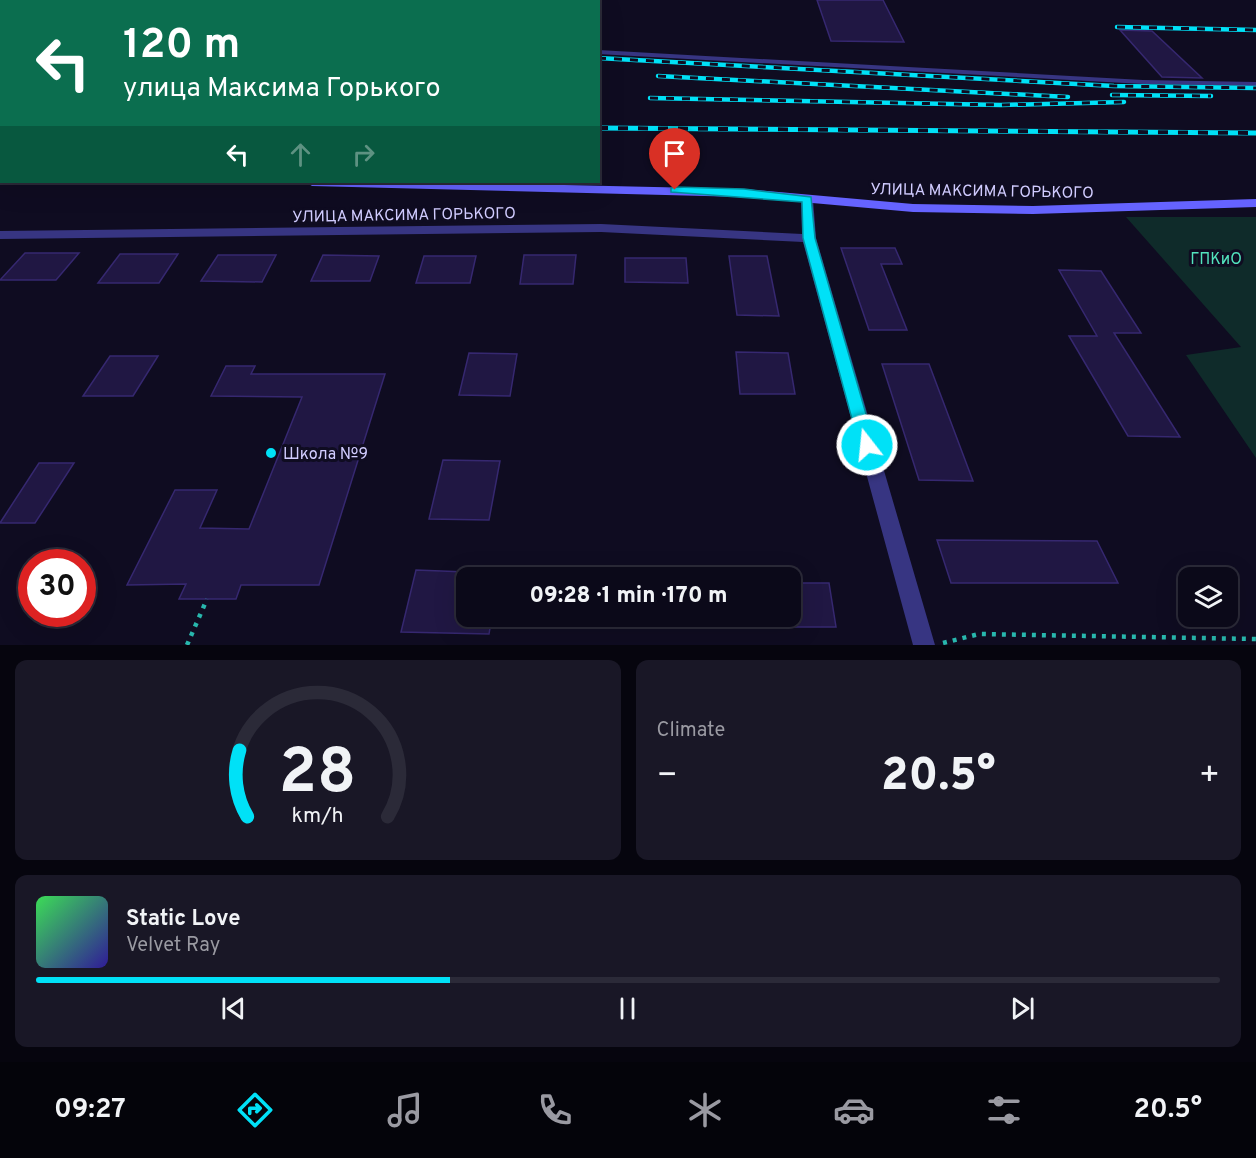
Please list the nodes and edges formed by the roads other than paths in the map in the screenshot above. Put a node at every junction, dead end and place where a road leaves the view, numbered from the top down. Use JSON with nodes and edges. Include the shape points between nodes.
{"nodes":[{"id":1,"x":600,"y":52,"type":"edge"},
{"id":2,"x":1256,"y":84,"type":"edge"},
{"id":3,"x":449,"y":183,"type":"edge"},
{"id":4,"x":807,"y":199,"type":"junction"},
{"id":5,"x":1256,"y":203,"type":"edge"},
{"id":6,"x":0,"y":235,"type":"edge"},
{"id":7,"x":809,"y":238,"type":"junction"},
{"id":8,"x":924,"y":645,"type":"edge"}],
"edges":[{"from":1,"to":2,"type":"lane","via":[[1143,82]]},
{"from":3,"to":4,"type":"street","name":"УЛИЦА МАКСИМА ГОРЬКОГО","via":[[744,193]]},
{"from":4,"to":5,"type":"street","name":"УЛИЦА МАКСИМА ГОРЬКОГО","via":[[913,208],[1033,210]]},
{"from":4,"to":7,"type":"street"},
{"from":6,"to":7,"type":"street","name":"УЛИЦА МАКСИМА ГОРЬКОГО","via":[[601,228]]},
{"from":7,"to":8,"type":"street"}]}
